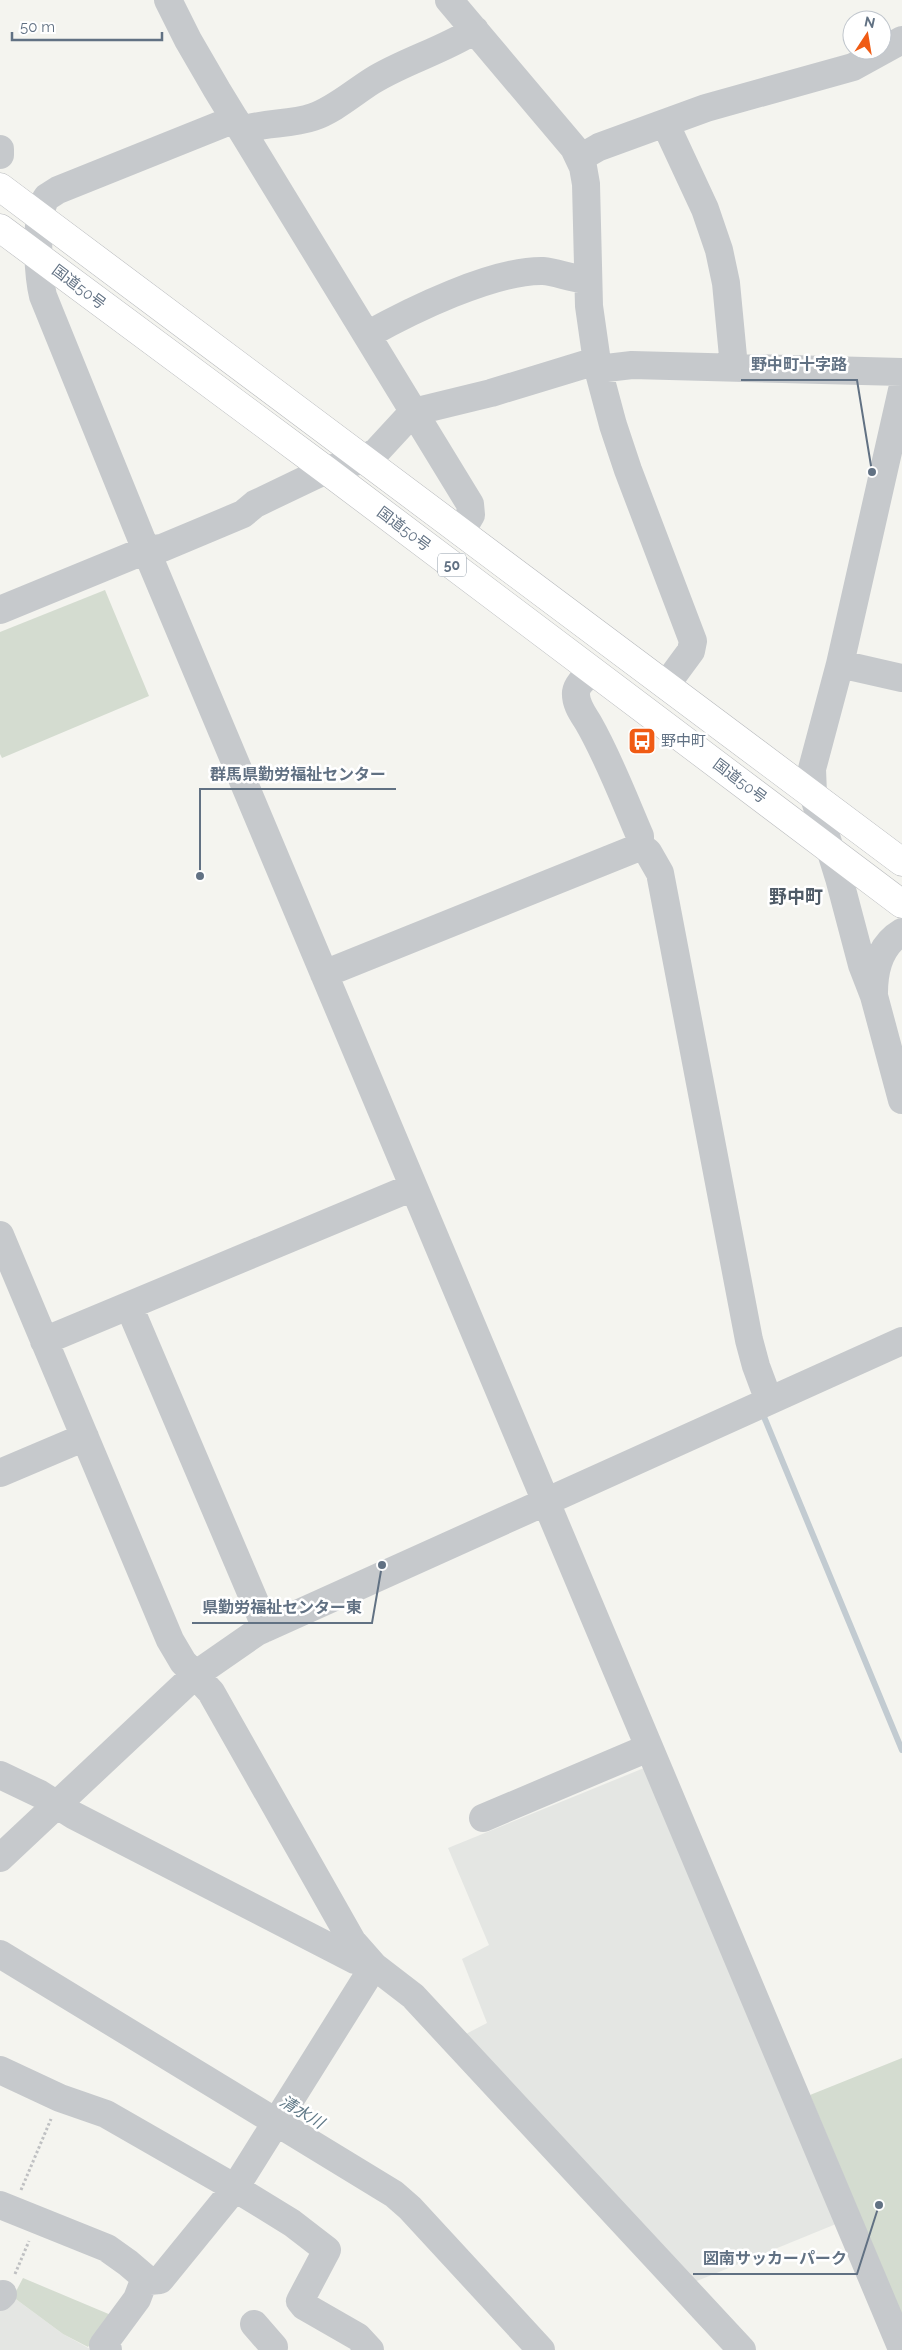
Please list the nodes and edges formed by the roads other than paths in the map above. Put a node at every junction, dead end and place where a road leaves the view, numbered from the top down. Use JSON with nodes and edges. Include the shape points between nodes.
{"nodes":[{"id":1,"x":168,"y":0,"type":"edge"},
{"id":2,"x":449,"y":0,"type":"edge"},
{"id":3,"x":474,"y":30,"type":"junction"},
{"id":4,"x":902,"y":40,"type":"edge"},
{"id":5,"x":665,"y":122,"type":"junction"},
{"id":6,"x":238,"y":124,"type":"junction"},
{"id":7,"x":0,"y":149,"type":"edge"},
{"id":8,"x":0,"y":156,"type":"edge"},
{"id":9,"x":580,"y":158,"type":"junction"},
{"id":10,"x":0,"y":187,"type":"edge"},
{"id":11,"x":41,"y":216,"type":"junction"},
{"id":12,"x":0,"y":228,"type":"edge"},
{"id":13,"x":38,"y":255,"type":"junction"},
{"id":14,"x":588,"y":279,"type":"junction"},
{"id":15,"x":367,"y":335,"type":"junction"},
{"id":16,"x":597,"y":365,"type":"junction"},
{"id":17,"x":734,"y":367,"type":"junction"},
{"id":18,"x":902,"y":372,"type":"edge"},
{"id":19,"x":902,"y":390,"type":"edge"},
{"id":20,"x":413,"y":412,"type":"junction"},
{"id":21,"x":366,"y":459,"type":"junction"},
{"id":22,"x":326,"y":470,"type":"junction"},
{"id":23,"x":461,"y":532,"type":"junction"},
{"id":24,"x":146,"y":550,"type":"junction"},
{"id":25,"x":0,"y":610,"type":"edge"},
{"id":26,"x":840,"y":664,"type":"junction"},
{"id":27,"x":592,"y":671,"type":"junction"},
{"id":28,"x":902,"y":678,"type":"edge"},
{"id":29,"x":666,"y":685,"type":"junction"},
{"id":30,"x":813,"y":794,"type":"junction"},
{"id":31,"x":639,"y":845,"type":"junction"},
{"id":32,"x":831,"y":849,"type":"junction"},
{"id":33,"x":902,"y":862,"type":"edge"},
{"id":34,"x":902,"y":904,"type":"edge"},
{"id":35,"x":902,"y":932,"type":"edge"},
{"id":36,"x":324,"y":974,"type":"junction"},
{"id":37,"x":874,"y":996,"type":"junction"},
{"id":38,"x":902,"y":1100,"type":"edge"},
{"id":39,"x":414,"y":1187,"type":"junction"},
{"id":40,"x":0,"y":1235,"type":"edge"},
{"id":41,"x":129,"y":1306,"type":"junction"},
{"id":42,"x":44,"y":1341,"type":"junction"},
{"id":43,"x":902,"y":1341,"type":"edge"},
{"id":44,"x":770,"y":1401,"type":"junction"},
{"id":45,"x":84,"y":1437,"type":"junction"},
{"id":46,"x":0,"y":1473,"type":"edge"},
{"id":47,"x":545,"y":1501,"type":"junction"},
{"id":48,"x":266,"y":1628,"type":"junction"},
{"id":49,"x":195,"y":1675,"type":"junction"},
{"id":50,"x":648,"y":1748,"type":"junction"},
{"id":51,"x":0,"y":1775,"type":"edge"},
{"id":52,"x":56,"y":1804,"type":"junction"},
{"id":53,"x":483,"y":1818,"type":"dead end"},
{"id":54,"x":0,"y":1858,"type":"edge"},
{"id":55,"x":0,"y":1954,"type":"edge"},
{"id":56,"x":369,"y":1961,"type":"junction"},
{"id":57,"x":0,"y":2070,"type":"edge"},
{"id":58,"x":276,"y":2123,"type":"junction"},
{"id":59,"x":236,"y":2188,"type":"junction"},
{"id":60,"x":16,"y":2211,"type":"edge"},
{"id":61,"x":146,"y":2278,"type":"junction"},
{"id":62,"x":902,"y":2349,"type":"edge"},
{"id":63,"x":108,"y":2350,"type":"edge"},
{"id":64,"x":370,"y":2350,"type":"edge"},
{"id":65,"x":540,"y":2350,"type":"edge"},
{"id":66,"x":742,"y":2350,"type":"edge"},
{"id":67,"x":898,"y":2350,"type":"edge"}],
"edges":[{"from":1,"to":6,"type":"street"},
{"from":2,"to":3,"type":"street"},
{"from":3,"to":6,"type":"street","via":[[372,80],[321,114],[251,127]]},
{"from":3,"to":9,"type":"street"},
{"from":4,"to":5,"type":"street","via":[[853,68]]},
{"from":5,"to":9,"type":"street","via":[[599,147]]},
{"from":5,"to":17,"type":"street","via":[[705,208],[719,250],[726,282]]},
{"from":6,"to":11,"type":"street","via":[[52,193],[44,200]]},
{"from":6,"to":15,"type":"street"},
{"from":7,"to":8,"type":"street"},
{"from":9,"to":14,"type":"street","via":[[587,192]]},
{"from":10,"to":11,"type":"highway","name":"国道50号","number":"50"},
{"from":11,"to":13,"type":"street"},
{"from":11,"to":21,"type":"highway","name":"国道50号","number":"50"},
{"from":12,"to":13,"type":"highway","name":"国道50号","number":"50"},
{"from":13,"to":22,"type":"highway","name":"国道50号","number":"50"},
{"from":13,"to":24,"type":"street","via":[[40,284],[49,314]]},
{"from":14,"to":15,"type":"street","via":[[542,271],[504,277],[462,291]]},
{"from":14,"to":16,"type":"street"},
{"from":15,"to":20,"type":"street"},
{"from":16,"to":17,"type":"street"},
{"from":16,"to":20,"type":"street"},
{"from":16,"to":29,"type":"street","via":[[628,470],[692,634],[691,651]]},
{"from":17,"to":18,"type":"street"},
{"from":19,"to":26,"type":"street"},
{"from":20,"to":21,"type":"street"},
{"from":20,"to":23,"type":"street","via":[[470,504],[471,515]]},
{"from":21,"to":22,"type":"street"},
{"from":21,"to":23,"type":"highway","name":"国道50号","number":"50"},
{"from":22,"to":24,"type":"street","via":[[255,504],[243,514],[162,548]]},
{"from":22,"to":27,"type":"highway","name":"国道50号","number":"50"},
{"from":23,"to":29,"type":"highway","name":"国道50号","number":"50"},
{"from":24,"to":25,"type":"street"},
{"from":24,"to":36,"type":"street"},
{"from":26,"to":28,"type":"street"},
{"from":26,"to":30,"type":"street","via":[[812,769]]},
{"from":27,"to":31,"type":"street","via":[[576,690],[578,705],[600,744],[640,836]]},
{"from":27,"to":32,"type":"highway","name":"国道50号","number":"50"},
{"from":29,"to":30,"type":"highway","name":"国道50号","number":"50"},
{"from":30,"to":32,"type":"street"},
{"from":30,"to":33,"type":"highway","name":"国道50号","number":"50"},
{"from":31,"to":36,"type":"street"},
{"from":31,"to":44,"type":"street","via":[[648,852],[660,872],[749,1340]]},
{"from":32,"to":34,"type":"highway","name":"国道50号","number":"50"},
{"from":32,"to":37,"type":"street","via":[[862,965]]},
{"from":35,"to":37,"type":"street","via":[[890,940],[881,954]]},
{"from":36,"to":39,"type":"street"},
{"from":37,"to":38,"type":"street"},
{"from":39,"to":41,"type":"street"},
{"from":39,"to":47,"type":"street"},
{"from":40,"to":42,"type":"street"},
{"from":41,"to":42,"type":"street"},
{"from":41,"to":48,"type":"street"},
{"from":42,"to":45,"type":"street"},
{"from":43,"to":44,"type":"street"},
{"from":44,"to":47,"type":"street"},
{"from":45,"to":46,"type":"street"},
{"from":45,"to":49,"type":"street","via":[[170,1640]]},
{"from":47,"to":48,"type":"street"},
{"from":47,"to":50,"type":"street"},
{"from":48,"to":49,"type":"street","via":[[237,1644]]},
{"from":49,"to":52,"type":"street"},
{"from":49,"to":56,"type":"street","via":[[211,1692],[352,1941]]},
{"from":50,"to":53,"type":"street"},
{"from":50,"to":62,"type":"street"},
{"from":51,"to":52,"type":"street"},
{"from":52,"to":54,"type":"street"},
{"from":52,"to":56,"type":"street","via":[[73,1816],[311,1940],[355,1960]]},
{"from":55,"to":58,"type":"street"},
{"from":56,"to":58,"type":"street"},
{"from":56,"to":66,"type":"street","via":[[409,1992]]},
{"from":57,"to":59,"type":"street","via":[[60,2098],[106,2114]]},
{"from":58,"to":59,"type":"street"},
{"from":58,"to":65,"type":"street","via":[[402,2200]]},
{"from":59,"to":61,"type":"street","via":[[168,2272],[155,2282]]},
{"from":59,"to":64,"type":"street","via":[[292,2223],[327,2250],[300,2302],[358,2337]]},
{"from":60,"to":61,"type":"street","via":[[106,2248]]},
{"from":61,"to":63,"type":"street","via":[[137,2299],[103,2345]]},
{"from":62,"to":67,"type":"street"}]}
